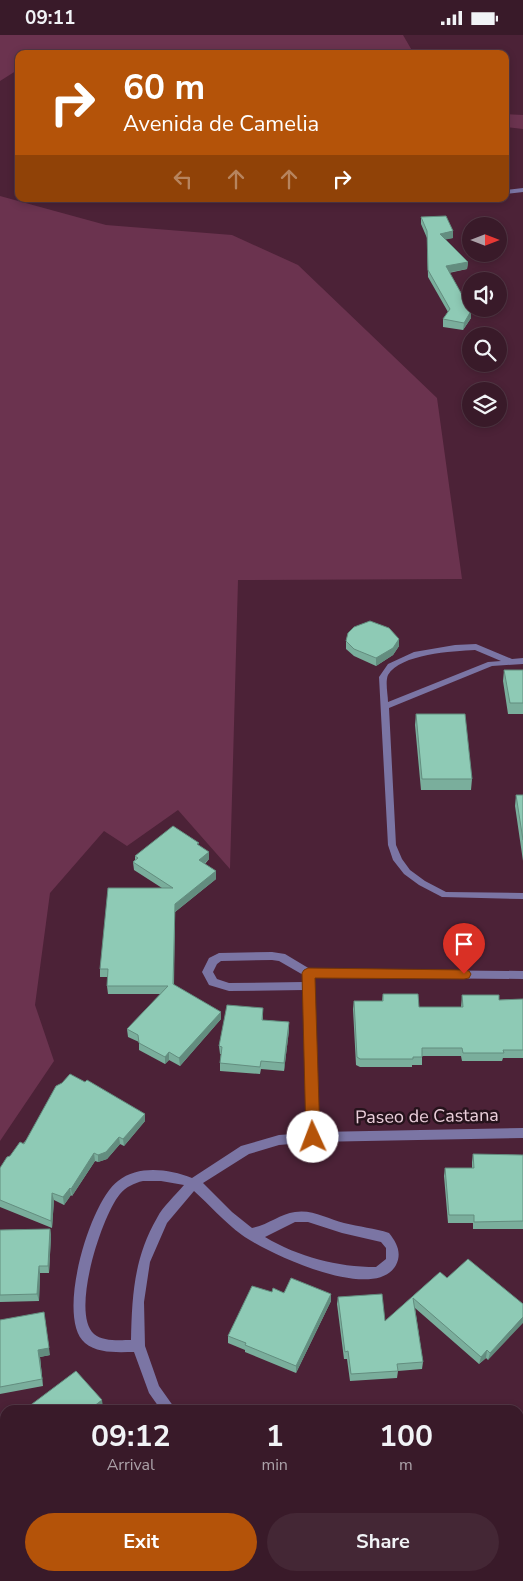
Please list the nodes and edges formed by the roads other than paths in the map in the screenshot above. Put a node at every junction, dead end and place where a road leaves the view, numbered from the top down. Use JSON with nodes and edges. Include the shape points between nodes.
{"nodes":[{"id":1,"x":523,"y":190,"type":"edge"},
{"id":2,"x":509,"y":192,"type":"edge"},
{"id":3,"x":509,"y":661,"type":"junction"},
{"id":4,"x":523,"y":661,"type":"edge"},
{"id":5,"x":384,"y":707,"type":"junction"},
{"id":6,"x":523,"y":896,"type":"edge"},
{"id":7,"x":308,"y":973,"type":"junction"},
{"id":8,"x":523,"y":975,"type":"edge"},
{"id":9,"x":309,"y":986,"type":"junction"},
{"id":10,"x":523,"y":1133,"type":"edge"},
{"id":11,"x":313,"y":1137,"type":"junction"},
{"id":12,"x":193,"y":1183,"type":"junction"},
{"id":13,"x":251,"y":1234,"type":"junction"},
{"id":14,"x":138,"y":1346,"type":"junction"},
{"id":15,"x":165,"y":1405,"type":"edge"}],
"edges":[{"from":1,"to":2,"type":"street"},
{"from":3,"to":4,"type":"lane"},
{"from":3,"to":5,"type":"lane","via":[[490,663]]},
{"from":3,"to":5,"type":"lane","via":[[476,647],[417,654],[391,666],[383,677]]},
{"from":5,"to":6,"type":"lane","via":[[392,845],[398,860],[422,883],[444,895]]},
{"from":7,"to":8,"type":"street"},
{"from":7,"to":9,"type":"street"},
{"from":7,"to":9,"type":"street","via":[[281,957],[272,956],[219,957],[207,972],[213,981],[229,987]]},
{"from":9,"to":11,"type":"street"},
{"from":10,"to":11,"type":"street","name":"Paseo de Castana"},
{"from":11,"to":12,"type":"street","name":"Paseo de Castana","via":[[278,1140],[245,1150]]},
{"from":12,"to":13,"type":"street"},
{"from":12,"to":14,"type":"street","name":"Paseo de Castana","via":[[162,1220],[144,1262],[138,1302]]},
{"from":12,"to":14,"type":"street","via":[[163,1176],[144,1176],[128,1181],[117,1189],[97,1223],[84,1270],[79,1305],[81,1327],[89,1338],[105,1345]]},
{"from":13,"to":13,"type":"street","via":[[278,1250],[316,1265],[377,1273],[385,1270],[394,1257],[394,1250],[385,1237],[308,1217],[295,1217],[266,1231]]},
{"from":14,"to":15,"type":"street","name":"Paseo de Castana","via":[[154,1389]]}]}
